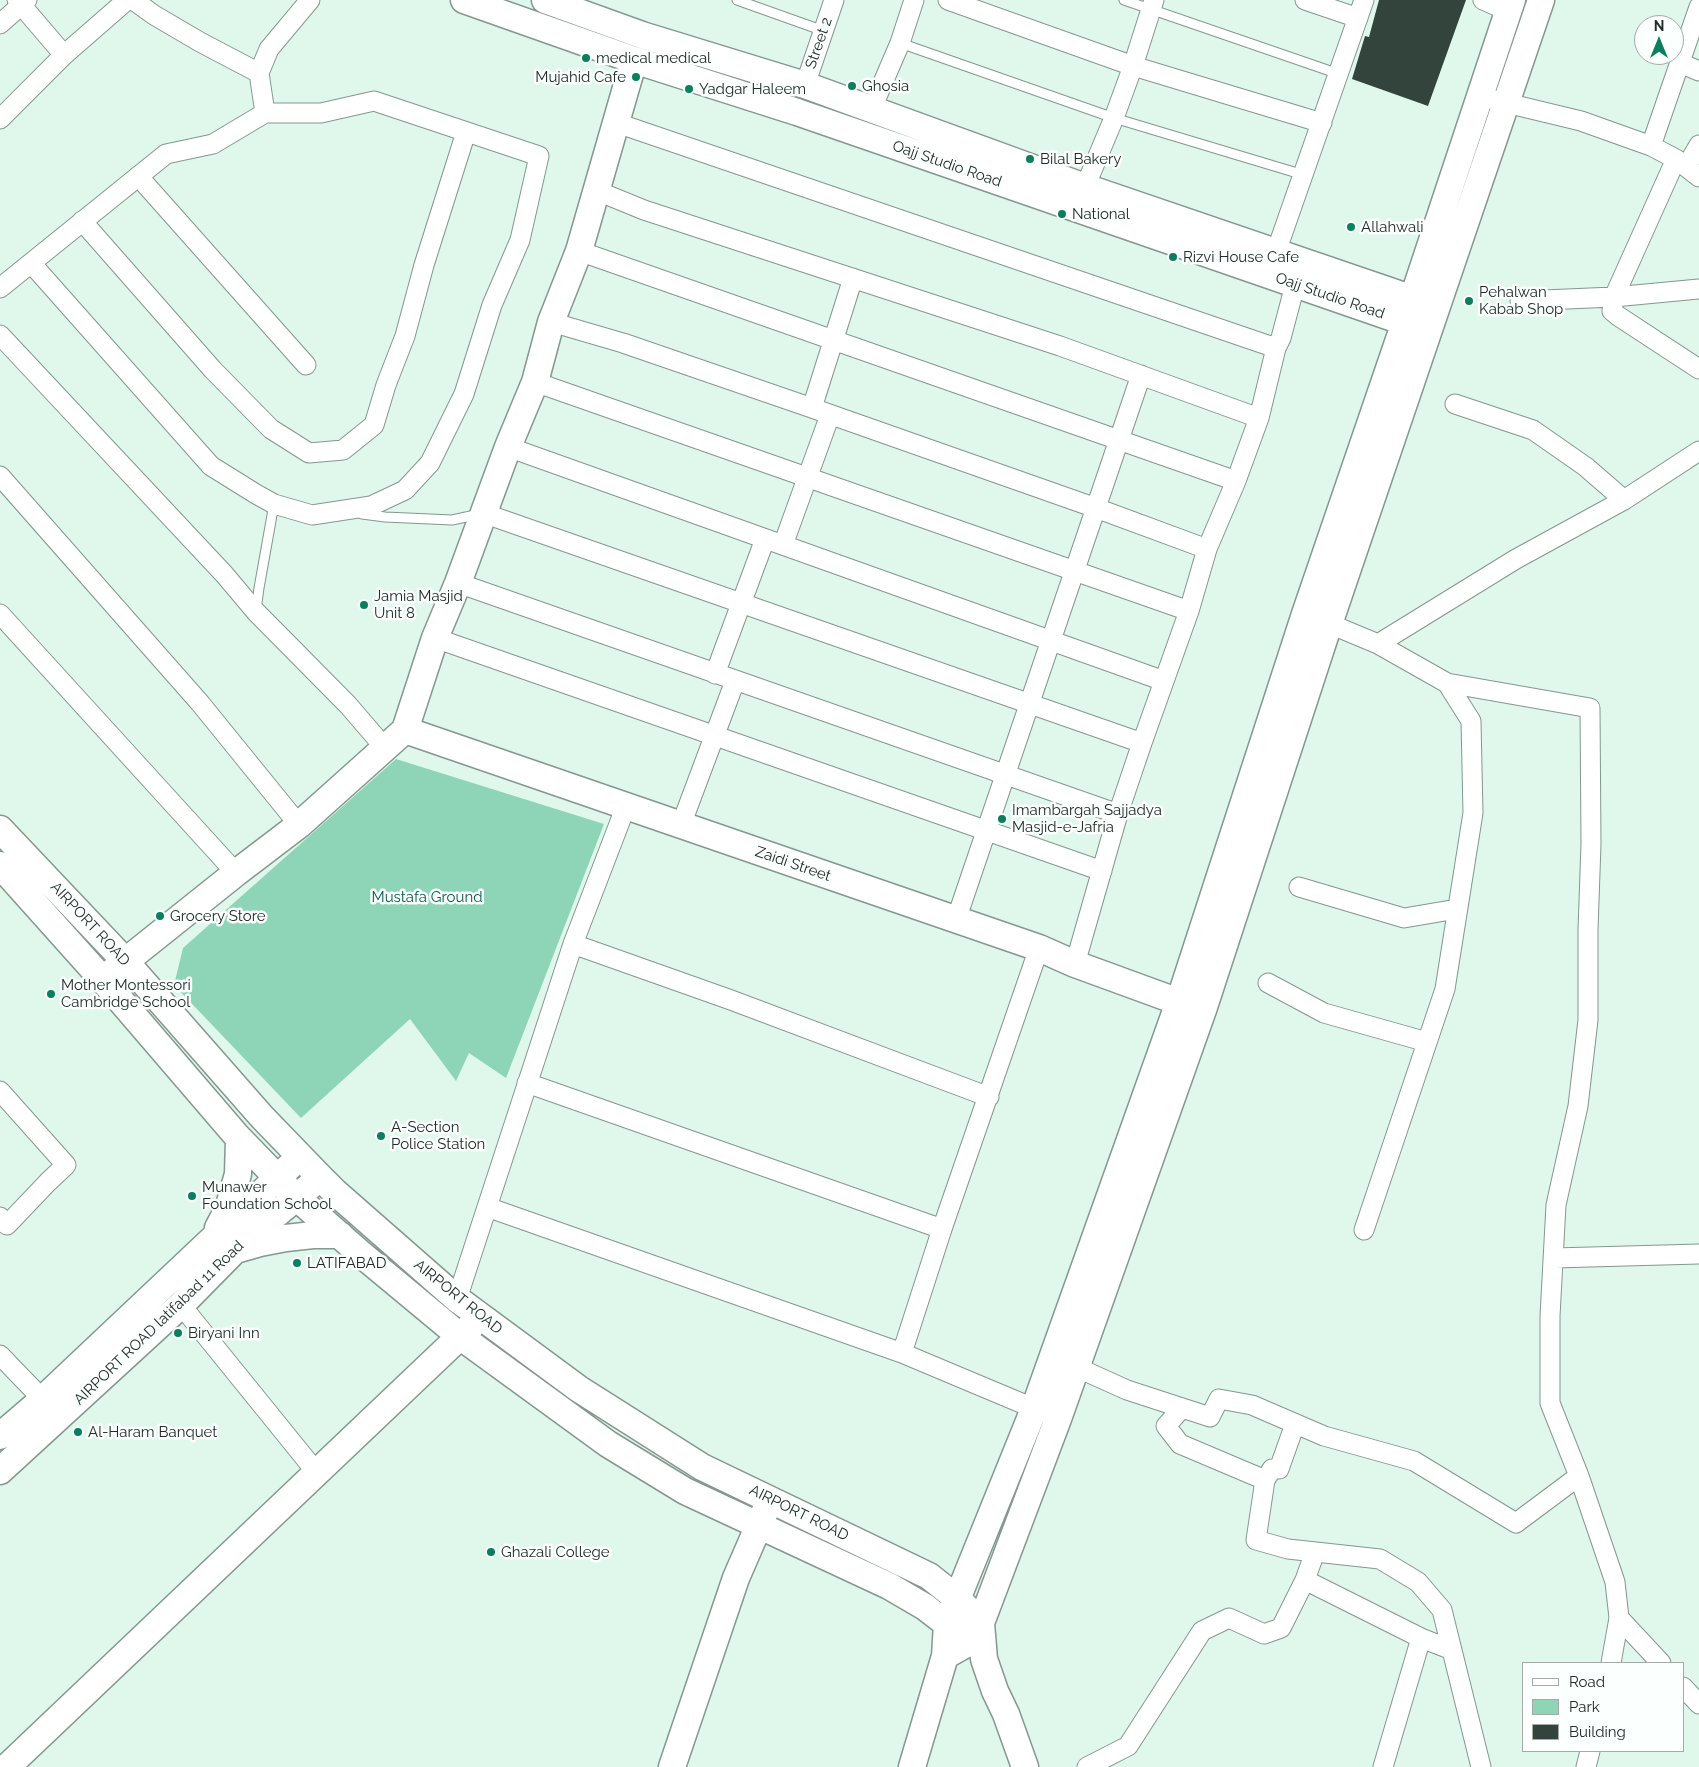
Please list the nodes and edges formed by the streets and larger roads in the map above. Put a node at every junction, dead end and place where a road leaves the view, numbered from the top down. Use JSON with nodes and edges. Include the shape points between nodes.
{"nodes":[{"id":1,"x":127,"y":0,"type":"edge"},
{"id":2,"x":133,"y":0,"type":"edge"},
{"id":3,"x":310,"y":0,"type":"edge"},
{"id":4,"x":545,"y":0,"type":"edge"},
{"id":5,"x":834,"y":0,"type":"edge"},
{"id":6,"x":914,"y":0,"type":"edge"},
{"id":7,"x":948,"y":0,"type":"edge"},
{"id":8,"x":1305,"y":0,"type":"edge"},
{"id":9,"x":1364,"y":0,"type":"edge"},
{"id":10,"x":1483,"y":0,"type":"edge"},
{"id":11,"x":1541,"y":0,"type":"edge"},
{"id":12,"x":22,"y":1,"type":"edge"},
{"id":13,"x":470,"y":1,"type":"edge"},
{"id":14,"x":1152,"y":4,"type":"edge"},
{"id":15,"x":1510,"y":5,"type":"edge"},
{"id":16,"x":1699,"y":7,"type":"edge"},
{"id":17,"x":1358,"y":18,"type":"junction"},
{"id":18,"x":0,"y":24,"type":"edge"},
{"id":19,"x":642,"y":35,"type":"junction"},
{"id":20,"x":1684,"y":51,"type":"edge"},
{"id":21,"x":64,"y":56,"type":"junction"},
{"id":22,"x":634,"y":60,"type":"junction"},
{"id":23,"x":1679,"y":65,"type":"edge"},
{"id":24,"x":1684,"y":65,"type":"edge"},
{"id":25,"x":1133,"y":66,"type":"junction"},
{"id":26,"x":1699,"y":71,"type":"edge"},
{"id":27,"x":259,"y":73,"type":"junction"},
{"id":28,"x":805,"y":85,"type":"junction"},
{"id":29,"x":1480,"y":97,"type":"junction"},
{"id":30,"x":1506,"y":103,"type":"junction"},
{"id":31,"x":872,"y":108,"type":"junction"},
{"id":32,"x":265,"y":114,"type":"junction"},
{"id":33,"x":0,"y":119,"type":"edge"},
{"id":34,"x":616,"y":123,"type":"junction"},
{"id":35,"x":1322,"y":123,"type":"junction"},
{"id":36,"x":466,"y":132,"type":"junction"},
{"id":37,"x":1651,"y":146,"type":"junction"},
{"id":38,"x":1699,"y":146,"type":"edge"},
{"id":39,"x":1687,"y":168,"type":"edge"},
{"id":40,"x":138,"y":176,"type":"junction"},
{"id":41,"x":1085,"y":187,"type":"junction"},
{"id":42,"x":595,"y":190,"type":"junction"},
{"id":43,"x":82,"y":222,"type":"junction"},
{"id":44,"x":579,"y":251,"type":"junction"},
{"id":45,"x":1276,"y":252,"type":"junction"},
{"id":46,"x":31,"y":263,"type":"junction"},
{"id":47,"x":853,"y":278,"type":"junction"},
{"id":48,"x":1295,"y":285,"type":"junction"},
{"id":49,"x":0,"y":288,"type":"edge"},
{"id":50,"x":1699,"y":289,"type":"edge"},
{"id":51,"x":1614,"y":297,"type":"junction"},
{"id":52,"x":1520,"y":301,"type":"dead end"},
{"id":53,"x":1438,"y":307,"type":"junction"},
{"id":54,"x":1409,"y":311,"type":"junction"},
{"id":55,"x":551,"y":322,"type":"junction"},
{"id":56,"x":1429,"y":331,"type":"junction"},
{"id":57,"x":0,"y":335,"type":"edge"},
{"id":58,"x":834,"y":340,"type":"junction"},
{"id":59,"x":1276,"y":348,"type":"junction"},
{"id":60,"x":306,"y":364,"type":"dead end"},
{"id":61,"x":1699,"y":370,"type":"edge"},
{"id":62,"x":1141,"y":375,"type":"junction"},
{"id":63,"x":535,"y":382,"type":"junction"},
{"id":64,"x":1455,"y":404,"type":"dead end"},
{"id":65,"x":812,"y":408,"type":"junction"},
{"id":66,"x":830,"y":415,"type":"junction"},
{"id":67,"x":1259,"y":418,"type":"junction"},
{"id":68,"x":1119,"y":440,"type":"junction"},
{"id":69,"x":508,"y":447,"type":"junction"},
{"id":70,"x":1699,"y":451,"type":"edge"},
{"id":71,"x":0,"y":476,"type":"edge"},
{"id":72,"x":807,"y":477,"type":"junction"},
{"id":73,"x":1236,"y":481,"type":"junction"},
{"id":74,"x":1624,"y":500,"type":"junction"},
{"id":75,"x":1096,"y":508,"type":"junction"},
{"id":76,"x":483,"y":513,"type":"junction"},
{"id":77,"x":774,"y":542,"type":"junction"},
{"id":78,"x":1207,"y":549,"type":"junction"},
{"id":79,"x":1075,"y":571,"type":"junction"},
{"id":80,"x":458,"y":583,"type":"junction"},
{"id":81,"x":741,"y":603,"type":"junction"},
{"id":82,"x":1189,"y":611,"type":"junction"},
{"id":83,"x":0,"y":614,"type":"edge"},
{"id":84,"x":1305,"y":614,"type":"junction"},
{"id":85,"x":1330,"y":624,"type":"junction"},
{"id":86,"x":435,"y":638,"type":"junction"},
{"id":87,"x":1051,"y":641,"type":"junction"},
{"id":88,"x":1378,"y":644,"type":"junction"},
{"id":89,"x":715,"y":674,"type":"junction"},
{"id":90,"x":735,"y":680,"type":"junction"},
{"id":91,"x":1164,"y":681,"type":"junction"},
{"id":92,"x":1447,"y":683,"type":"junction"},
{"id":93,"x":1030,"y":704,"type":"junction"},
{"id":94,"x":405,"y":730,"type":"junction"},
{"id":95,"x":714,"y":736,"type":"junction"},
{"id":96,"x":1142,"y":743,"type":"junction"},
{"id":97,"x":385,"y":748,"type":"junction"},
{"id":98,"x":1006,"y":775,"type":"junction"},
{"id":99,"x":626,"y":806,"type":"junction"},
{"id":100,"x":1118,"y":814,"type":"junction"},
{"id":101,"x":299,"y":824,"type":"junction"},
{"id":102,"x":681,"y":825,"type":"junction"},
{"id":103,"x":0,"y":829,"type":"edge"},
{"id":104,"x":986,"y":831,"type":"junction"},
{"id":105,"x":0,"y":865,"type":"edge"},
{"id":106,"x":1102,"y":871,"type":"junction"},
{"id":107,"x":236,"y":873,"type":"junction"},
{"id":108,"x":1299,"y":887,"type":"dead end"},
{"id":109,"x":1457,"y":909,"type":"junction"},
{"id":110,"x":956,"y":920,"type":"junction"},
{"id":111,"x":573,"y":944,"type":"junction"},
{"id":112,"x":1039,"y":948,"type":"junction"},
{"id":113,"x":125,"y":961,"type":"junction"},
{"id":114,"x":1075,"y":964,"type":"junction"},
{"id":115,"x":103,"y":980,"type":"junction"},
{"id":116,"x":1268,"y":983,"type":"dead end"},
{"id":117,"x":1179,"y":1002,"type":"junction"},
{"id":118,"x":1427,"y":1042,"type":"junction"},
{"id":119,"x":527,"y":1083,"type":"junction"},
{"id":120,"x":0,"y":1091,"type":"edge"},
{"id":121,"x":989,"y":1097,"type":"junction"},
{"id":122,"x":239,"y":1139,"type":"junction"},
{"id":123,"x":300,"y":1157,"type":"junction"},
{"id":124,"x":320,"y":1177,"type":"junction"},
{"id":125,"x":278,"y":1178,"type":"junction"},
{"id":126,"x":296,"y":1197,"type":"junction"},
{"id":127,"x":487,"y":1206,"type":"junction"},
{"id":128,"x":2,"y":1225,"type":"edge"},
{"id":129,"x":942,"y":1228,"type":"junction"},
{"id":130,"x":1364,"y":1230,"type":"dead end"},
{"id":131,"x":340,"y":1235,"type":"junction"},
{"id":132,"x":223,"y":1246,"type":"junction"},
{"id":133,"x":1699,"y":1254,"type":"edge"},
{"id":134,"x":1554,"y":1258,"type":"junction"},
{"id":135,"x":457,"y":1299,"type":"junction"},
{"id":136,"x":181,"y":1305,"type":"junction"},
{"id":137,"x":479,"y":1316,"type":"junction"},
{"id":138,"x":460,"y":1336,"type":"junction"},
{"id":139,"x":902,"y":1353,"type":"junction"},
{"id":140,"x":0,"y":1355,"type":"edge"},
{"id":141,"x":1076,"y":1368,"type":"junction"},
{"id":142,"x":51,"y":1408,"type":"junction"},
{"id":143,"x":1034,"y":1408,"type":"junction"},
{"id":144,"x":1182,"y":1408,"type":"junction"},
{"id":145,"x":1058,"y":1419,"type":"junction"},
{"id":146,"x":1295,"y":1424,"type":"junction"},
{"id":147,"x":0,"y":1436,"type":"edge"},
{"id":148,"x":0,"y":1471,"type":"edge"},
{"id":149,"x":317,"y":1473,"type":"junction"},
{"id":150,"x":1579,"y":1476,"type":"junction"},
{"id":151,"x":1265,"y":1480,"type":"junction"},
{"id":152,"x":770,"y":1499,"type":"junction"},
{"id":153,"x":759,"y":1526,"type":"junction"},
{"id":154,"x":1315,"y":1552,"type":"junction"},
{"id":155,"x":1305,"y":1580,"type":"junction"},
{"id":156,"x":958,"y":1599,"type":"junction"},
{"id":157,"x":1619,"y":1618,"type":"junction"},
{"id":158,"x":947,"y":1624,"type":"junction"},
{"id":159,"x":1421,"y":1638,"type":"junction"},
{"id":160,"x":978,"y":1641,"type":"junction"},
{"id":161,"x":1452,"y":1650,"type":"junction"},
{"id":162,"x":945,"y":1656,"type":"junction"},
{"id":163,"x":1611,"y":1662,"type":"edge"},
{"id":164,"x":1660,"y":1662,"type":"edge"},
{"id":165,"x":1684,"y":1688,"type":"edge"},
{"id":166,"x":1699,"y":1704,"type":"edge"},
{"id":167,"x":1590,"y":1752,"type":"edge"},
{"id":168,"x":7,"y":1767,"type":"edge"},
{"id":169,"x":672,"y":1767,"type":"edge"},
{"id":170,"x":912,"y":1767,"type":"edge"},
{"id":171,"x":1025,"y":1767,"type":"edge"},
{"id":172,"x":1087,"y":1767,"type":"edge"},
{"id":173,"x":1383,"y":1767,"type":"edge"},
{"id":174,"x":1481,"y":1767,"type":"edge"},
{"id":175,"x":1586,"y":1767,"type":"edge"}],
"edges":[{"from":1,"to":21,"type":"street"},
{"from":2,"to":27,"type":"street","via":[[200,42]]},
{"from":3,"to":27,"type":"street","via":[[269,49]]},
{"from":4,"to":19,"type":"main road","name":"Oajj Studio Road"},
{"from":5,"to":28,"type":"street","name":"Street 2"},
{"from":6,"to":31,"type":"street","via":[[900,43]]},
{"from":7,"to":25,"type":"street"},
{"from":8,"to":17,"type":"street"},
{"from":9,"to":17,"type":"street"},
{"from":10,"to":15,"type":"street"},
{"from":11,"to":30,"type":"main road"},
{"from":12,"to":18,"type":"street"},
{"from":12,"to":21,"type":"street"},
{"from":13,"to":22,"type":"main road","name":"Oajj Studio Road"},
{"from":14,"to":25,"type":"street"},
{"from":15,"to":29,"type":"main road"},
{"from":16,"to":20,"type":"street"},
{"from":17,"to":35,"type":"street"},
{"from":19,"to":22,"type":"street"},
{"from":19,"to":28,"type":"main road","name":"Oajj Studio Road"},
{"from":21,"to":33,"type":"street"},
{"from":22,"to":34,"type":"main road"},
{"from":22,"to":48,"type":"main road","name":"Oajj Studio Road","via":[[806,115]]},
{"from":23,"to":37,"type":"street"},
{"from":24,"to":26,"type":"street"},
{"from":25,"to":35,"type":"street"},
{"from":25,"to":41,"type":"street"},
{"from":27,"to":32,"type":"street"},
{"from":28,"to":31,"type":"main road","name":"Oajj Studio Road"},
{"from":29,"to":30,"type":"street"},
{"from":29,"to":54,"type":"main road"},
{"from":30,"to":37,"type":"street","via":[[1581,121]]},
{"from":30,"to":53,"type":"main road"},
{"from":31,"to":41,"type":"main road","name":"Oajj Studio Road"},
{"from":32,"to":36,"type":"street","via":[[321,114],[374,101]]},
{"from":32,"to":40,"type":"street","via":[[213,144],[166,154]]},
{"from":34,"to":42,"type":"main road"},
{"from":34,"to":59,"type":"street"},
{"from":35,"to":45,"type":"street"},
{"from":36,"to":43,"type":"street","via":[[405,336],[374,425],[343,450],[309,453],[272,428],[213,370]]},
{"from":36,"to":46,"type":"street","via":[[539,156],[520,240],[492,305],[464,394],[430,463],[405,490],[371,506],[312,515],[274,504],[211,466]]},
{"from":37,"to":39,"type":"street"},
{"from":38,"to":39,"type":"street"},
{"from":39,"to":51,"type":"street"},
{"from":40,"to":43,"type":"street"},
{"from":40,"to":60,"type":"street"},
{"from":41,"to":45,"type":"main road","name":"Oajj Studio Road"},
{"from":42,"to":44,"type":"main road"},
{"from":42,"to":47,"type":"street","via":[[644,210]]},
{"from":43,"to":46,"type":"street"},
{"from":44,"to":55,"type":"main road"},
{"from":44,"to":58,"type":"street"},
{"from":45,"to":54,"type":"main road","name":"Oajj Studio Road"},
{"from":46,"to":49,"type":"street"},
{"from":47,"to":58,"type":"street"},
{"from":47,"to":62,"type":"street"},
{"from":48,"to":54,"type":"main road","name":"Oajj Studio Road"},
{"from":48,"to":59,"type":"street"},
{"from":50,"to":51,"type":"street"},
{"from":51,"to":52,"type":"street"},
{"from":51,"to":61,"type":"street","via":[[1612,311]]},
{"from":53,"to":54,"type":"main road","name":"Oajj Studio Road"},
{"from":53,"to":56,"type":"main road"},
{"from":54,"to":56,"type":"main road","name":"Oajj Studio Road"},
{"from":54,"to":84,"type":"main road"},
{"from":55,"to":63,"type":"main road"},
{"from":55,"to":65,"type":"street"},
{"from":56,"to":85,"type":"main road"},
{"from":57,"to":97,"type":"street"},
{"from":58,"to":65,"type":"street"},
{"from":58,"to":68,"type":"street"},
{"from":59,"to":67,"type":"street"},
{"from":62,"to":67,"type":"street"},
{"from":62,"to":68,"type":"street"},
{"from":63,"to":69,"type":"main road"},
{"from":63,"to":72,"type":"street"},
{"from":64,"to":74,"type":"street","via":[[1533,430],[1586,467]]},
{"from":65,"to":66,"type":"street"},
{"from":66,"to":72,"type":"street"},
{"from":66,"to":75,"type":"street"},
{"from":67,"to":73,"type":"street"},
{"from":68,"to":73,"type":"street"},
{"from":68,"to":75,"type":"street"},
{"from":69,"to":76,"type":"main road"},
{"from":69,"to":77,"type":"street"},
{"from":70,"to":74,"type":"street"},
{"from":71,"to":101,"type":"street","via":[[200,704]]},
{"from":72,"to":77,"type":"street"},
{"from":72,"to":79,"type":"street"},
{"from":73,"to":78,"type":"street"},
{"from":74,"to":88,"type":"street","via":[[1516,560]]},
{"from":75,"to":78,"type":"street"},
{"from":75,"to":79,"type":"street"},
{"from":76,"to":80,"type":"main road"},
{"from":76,"to":81,"type":"street"},
{"from":77,"to":81,"type":"street"},
{"from":77,"to":87,"type":"street"},
{"from":78,"to":82,"type":"street"},
{"from":79,"to":82,"type":"street"},
{"from":79,"to":87,"type":"street"},
{"from":80,"to":86,"type":"main road"},
{"from":80,"to":89,"type":"street"},
{"from":81,"to":89,"type":"street"},
{"from":81,"to":93,"type":"street"},
{"from":82,"to":91,"type":"street"},
{"from":83,"to":107,"type":"street"},
{"from":84,"to":85,"type":"street"},
{"from":84,"to":117,"type":"main road"},
{"from":85,"to":88,"type":"street"},
{"from":85,"to":141,"type":"main road","via":[[1203,1010]]},
{"from":86,"to":94,"type":"main road"},
{"from":86,"to":95,"type":"street"},
{"from":87,"to":91,"type":"street"},
{"from":87,"to":93,"type":"street"},
{"from":88,"to":92,"type":"street"},
{"from":89,"to":90,"type":"street"},
{"from":90,"to":95,"type":"street"},
{"from":90,"to":98,"type":"street"},
{"from":91,"to":96,"type":"street"},
{"from":92,"to":109,"type":"street","via":[[1471,721],[1473,813]]},
{"from":92,"to":134,"type":"street","via":[[1590,708],[1588,1020],[1578,1106],[1556,1205]]},
{"from":93,"to":96,"type":"street"},
{"from":93,"to":98,"type":"street"},
{"from":94,"to":97,"type":"main road"},
{"from":94,"to":99,"type":"main road","name":"Zaidi Street"},
{"from":95,"to":102,"type":"street"},
{"from":95,"to":104,"type":"street"},
{"from":96,"to":100,"type":"street"},
{"from":97,"to":101,"type":"main road"},
{"from":98,"to":100,"type":"street"},
{"from":98,"to":104,"type":"street"},
{"from":99,"to":102,"type":"main road","name":"Zaidi Street"},
{"from":99,"to":111,"type":"street"},
{"from":100,"to":106,"type":"street"},
{"from":101,"to":107,"type":"main road"},
{"from":102,"to":110,"type":"main road","name":"Zaidi Street"},
{"from":103,"to":113,"type":"main road","name":"AIRPORT ROAD"},
{"from":104,"to":106,"type":"street"},
{"from":104,"to":110,"type":"street"},
{"from":105,"to":115,"type":"main road","name":"AIRPORT ROAD"},
{"from":106,"to":114,"type":"street"},
{"from":107,"to":113,"type":"main road"},
{"from":108,"to":109,"type":"street","via":[[1404,918]]},
{"from":109,"to":118,"type":"street","via":[[1445,989]]},
{"from":110,"to":112,"type":"main road","name":"Zaidi Street"},
{"from":111,"to":119,"type":"street"},
{"from":111,"to":121,"type":"street"},
{"from":112,"to":114,"type":"main road","name":"Zaidi Street"},
{"from":112,"to":121,"type":"street"},
{"from":113,"to":115,"type":"main road"},
{"from":113,"to":123,"type":"main road","name":"AIRPORT ROAD"},
{"from":114,"to":117,"type":"main road","name":"Zaidi Street"},
{"from":115,"to":122,"type":"main road","name":"AIRPORT ROAD"},
{"from":116,"to":118,"type":"street","via":[[1324,1014]]},
{"from":117,"to":143,"type":"main road"},
{"from":118,"to":130,"type":"street"},
{"from":119,"to":127,"type":"street"},
{"from":119,"to":129,"type":"street"},
{"from":120,"to":128,"type":"street","via":[[66,1166]]},
{"from":121,"to":129,"type":"street"},
{"from":122,"to":125,"type":"main road","name":"AIRPORT ROAD"},
{"from":122,"to":132,"type":"main road","via":[[238,1174],[228,1209]]},
{"from":123,"to":124,"type":"main road","name":"AIRPORT ROAD"},
{"from":123,"to":125,"type":"main road","name":"AIRPORT ROAD latifabad 11 Road"},
{"from":124,"to":126,"type":"main road","name":"AIRPORT ROAD latifabad 11 Road"},
{"from":124,"to":135,"type":"main road","name":"AIRPORT ROAD"},
{"from":125,"to":126,"type":"main road","name":"AIRPORT ROAD"},
{"from":125,"to":132,"type":"main road","name":"AIRPORT ROAD latifabad 11 Road"},
{"from":126,"to":131,"type":"main road","name":"AIRPORT ROAD"},
{"from":126,"to":132,"type":"main road","name":"AIRPORT ROAD latifabad 11 Road"},
{"from":127,"to":135,"type":"street"},
{"from":127,"to":139,"type":"street"},
{"from":129,"to":139,"type":"street"},
{"from":131,"to":132,"type":"main road","via":[[313,1235]]},
{"from":131,"to":138,"type":"main road","name":"AIRPORT ROAD"},
{"from":132,"to":136,"type":"main road","name":"AIRPORT ROAD latifabad 11 Road"},
{"from":132,"to":142,"type":"main road","name":"AIRPORT ROAD latifabad 11 Road"},
{"from":133,"to":134,"type":"street"},
{"from":134,"to":150,"type":"street","via":[[1550,1403]]},
{"from":135,"to":137,"type":"main road","name":"AIRPORT ROAD"},
{"from":136,"to":142,"type":"main road","name":"AIRPORT ROAD latifabad 11 Road"},
{"from":136,"to":149,"type":"street"},
{"from":137,"to":138,"type":"main road"},
{"from":137,"to":152,"type":"main road","name":"AIRPORT ROAD","via":[[579,1389],[694,1462]]},
{"from":138,"to":149,"type":"main road"},
{"from":138,"to":153,"type":"main road","name":"AIRPORT ROAD","via":[[608,1444],[685,1491]]},
{"from":139,"to":143,"type":"street"},
{"from":140,"to":142,"type":"street"},
{"from":141,"to":144,"type":"street","via":[[1127,1390]]},
{"from":141,"to":145,"type":"main road"},
{"from":142,"to":147,"type":"main road","name":"AIRPORT ROAD latifabad 11 Road"},
{"from":142,"to":148,"type":"main road","name":"AIRPORT ROAD latifabad 11 Road"},
{"from":143,"to":145,"type":"street"},
{"from":143,"to":156,"type":"main road"},
{"from":144,"to":146,"type":"street","via":[[1210,1417],[1219,1399],[1252,1405]]},
{"from":144,"to":151,"type":"street","via":[[1166,1426],[1180,1444]]},
{"from":145,"to":160,"type":"main road"},
{"from":146,"to":150,"type":"street","via":[[1324,1436],[1414,1461],[1516,1523]]},
{"from":146,"to":151,"type":"street","via":[[1278,1469],[1272,1469]]},
{"from":149,"to":168,"type":"main road"},
{"from":150,"to":157,"type":"street","via":[[1616,1582]]},
{"from":151,"to":154,"type":"street","via":[[1256,1540]]},
{"from":152,"to":153,"type":"main road"},
{"from":152,"to":156,"type":"main road","name":"AIRPORT ROAD","via":[[929,1576]]},
{"from":153,"to":158,"type":"main road","name":"AIRPORT ROAD","via":[[889,1586]]},
{"from":153,"to":169,"type":"main road","via":[[736,1578]]},
{"from":154,"to":155,"type":"street"},
{"from":154,"to":161,"type":"street","via":[[1380,1559],[1418,1582],[1442,1610]]},
{"from":155,"to":159,"type":"street"},
{"from":155,"to":172,"type":"street","via":[[1280,1628],[1264,1634],[1229,1618],[1202,1631],[1128,1746]]},
{"from":156,"to":158,"type":"main road"},
{"from":156,"to":160,"type":"main road","name":"AIRPORT ROAD"},
{"from":157,"to":163,"type":"street"},
{"from":157,"to":164,"type":"street"},
{"from":158,"to":160,"type":"main road","name":"AIRPORT ROAD"},
{"from":158,"to":162,"type":"main road"},
{"from":159,"to":161,"type":"street"},
{"from":159,"to":173,"type":"street"},
{"from":160,"to":162,"type":"main road"},
{"from":160,"to":171,"type":"main road"},
{"from":161,"to":174,"type":"street"},
{"from":162,"to":170,"type":"main road"},
{"from":165,"to":166,"type":"street"},
{"from":167,"to":175,"type":"street"}]}
